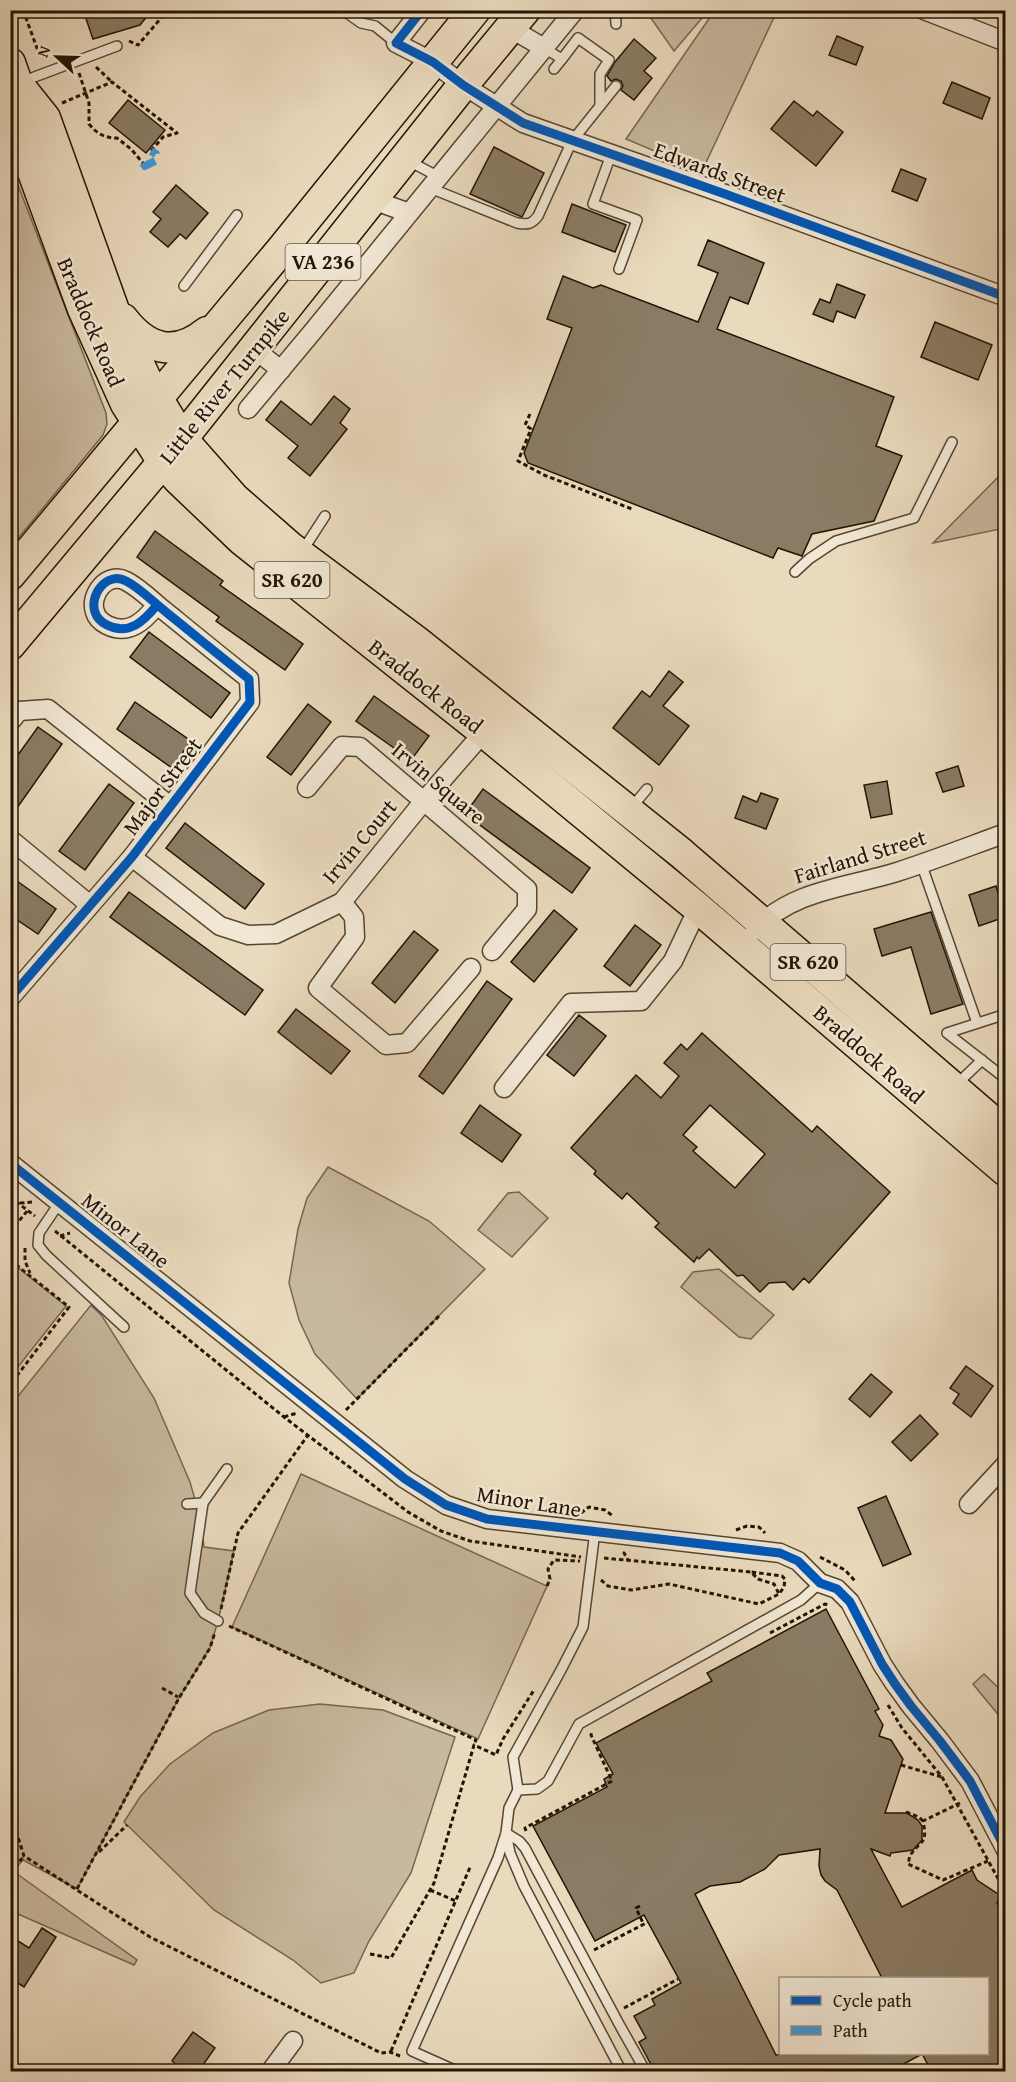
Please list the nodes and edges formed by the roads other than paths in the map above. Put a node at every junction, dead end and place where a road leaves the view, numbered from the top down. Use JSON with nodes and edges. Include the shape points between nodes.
{"nodes":[{"id":1,"x":344,"y":10,"type":"edge"},
{"id":2,"x":422,"y":10,"type":"edge"},
{"id":3,"x":475,"y":10,"type":"edge"},
{"id":4,"x":574,"y":10,"type":"edge"},
{"id":5,"x":615,"y":10,"type":"edge"},
{"id":6,"x":924,"y":10,"type":"edge"},
{"id":7,"x":518,"y":19,"type":"edge"},
{"id":8,"x":616,"y":24,"type":"dead end"},
{"id":9,"x":602,"y":42,"type":"dead end"},
{"id":10,"x":1005,"y":42,"type":"edge"},
{"id":11,"x":396,"y":43,"type":"junction"},
{"id":12,"x":117,"y":46,"type":"dead end"},
{"id":13,"x":544,"y":48,"type":"junction"},
{"id":14,"x":595,"y":50,"type":"junction"},
{"id":15,"x":562,"y":59,"type":"junction"},
{"id":16,"x":433,"y":62,"type":"junction"},
{"id":17,"x":554,"y":69,"type":"dead end"},
{"id":18,"x":14,"y":73,"type":"edge"},
{"id":19,"x":463,"y":85,"type":"junction"},
{"id":20,"x":616,"y":86,"type":"dead end"},
{"id":21,"x":496,"y":106,"type":"junction"},
{"id":22,"x":600,"y":106,"type":"junction"},
{"id":23,"x":573,"y":141,"type":"junction"},
{"id":24,"x":612,"y":155,"type":"junction"},
{"id":25,"x":405,"y":159,"type":"junction"},
{"id":26,"x":434,"y":183,"type":"junction"},
{"id":27,"x":373,"y":200,"type":"junction"},
{"id":28,"x":409,"y":213,"type":"junction"},
{"id":29,"x":237,"y":215,"type":"dead end"},
{"id":30,"x":619,"y":269,"type":"dead end"},
{"id":31,"x":183,"y":286,"type":"dead end"},
{"id":32,"x":1005,"y":297,"type":"edge"},
{"id":33,"x":110,"y":300,"type":"junction"},
{"id":34,"x":221,"y":321,"type":"junction"},
{"id":35,"x":254,"y":349,"type":"junction"},
{"id":36,"x":281,"y":370,"type":"junction"},
{"id":37,"x":157,"y":398,"type":"junction"},
{"id":38,"x":248,"y":409,"type":"dead end"},
{"id":39,"x":137,"y":421,"type":"junction"},
{"id":40,"x":182,"y":440,"type":"junction"},
{"id":41,"x":952,"y":442,"type":"dead end"},
{"id":42,"x":163,"y":462,"type":"junction"},
{"id":43,"x":325,"y":516,"type":"dead end"},
{"id":44,"x":300,"y":555,"type":"junction"},
{"id":45,"x":795,"y":572,"type":"dead end"},
{"id":46,"x":10,"y":575,"type":"edge"},
{"id":47,"x":158,"y":605,"type":"dead end"},
{"id":48,"x":10,"y":645,"type":"edge"},
{"id":49,"x":493,"y":721,"type":"junction"},
{"id":50,"x":10,"y":722,"type":"edge"},
{"id":51,"x":308,"y":788,"type":"dead end"},
{"id":52,"x":423,"y":802,"type":"junction"},
{"id":53,"x":170,"y":806,"type":"junction"},
{"id":54,"x":1005,"y":833,"type":"edge"},
{"id":55,"x":10,"y":839,"type":"edge"},
{"id":56,"x":132,"y":857,"type":"junction"},
{"id":57,"x":921,"y":863,"type":"junction"},
{"id":58,"x":342,"y":902,"type":"junction"},
{"id":59,"x":90,"y":905,"type":"junction"},
{"id":60,"x":698,"y":908,"type":"junction"},
{"id":61,"x":763,"y":922,"type":"junction"},
{"id":62,"x":742,"y":945,"type":"junction"},
{"id":63,"x":492,"y":951,"type":"dead end"},
{"id":64,"x":471,"y":968,"type":"dead end"},
{"id":65,"x":10,"y":998,"type":"edge"},
{"id":66,"x":1005,"y":1014,"type":"edge"},
{"id":67,"x":977,"y":1023,"type":"junction"},
{"id":68,"x":982,"y":1060,"type":"junction"},
{"id":69,"x":1005,"y":1079,"type":"edge"},
{"id":70,"x":504,"y":1088,"type":"dead end"},
{"id":71,"x":953,"y":1088,"type":"junction"},
{"id":72,"x":1005,"y":1133,"type":"edge"},
{"id":73,"x":10,"y":1163,"type":"edge"},
{"id":74,"x":1005,"y":1171,"type":"edge"},
{"id":75,"x":60,"y":1202,"type":"junction"},
{"id":76,"x":124,"y":1327,"type":"dead end"},
{"id":77,"x":1005,"y":1464,"type":"edge"},
{"id":78,"x":227,"y":1469,"type":"dead end"},
{"id":79,"x":203,"y":1503,"type":"junction"},
{"id":80,"x":187,"y":1504,"type":"dead end"},
{"id":81,"x":969,"y":1504,"type":"dead end"},
{"id":82,"x":597,"y":1521,"type":"junction"},
{"id":83,"x":820,"y":1583,"type":"junction"},
{"id":84,"x":218,"y":1621,"type":"road end"},
{"id":85,"x":518,"y":1790,"type":"junction"},
{"id":86,"x":506,"y":1833,"type":"junction"},
{"id":87,"x":1005,"y":1850,"type":"edge"},
{"id":88,"x":292,"y":2042,"type":"dead end"},
{"id":89,"x":270,"y":2072,"type":"edge"},
{"id":90,"x":459,"y":2072,"type":"edge"},
{"id":91,"x":622,"y":2072,"type":"edge"},
{"id":92,"x":646,"y":2072,"type":"edge"}],
"edges":[{"from":1,"to":11,"type":"lane","via":[[375,26]]},
{"from":2,"to":11,"type":"street"},
{"from":3,"to":16,"type":"main road","name":"Little River Turnpike","number":"VA 236"},
{"from":4,"to":13,"type":"street"},
{"from":5,"to":8,"type":"lane"},
{"from":6,"to":10,"type":"street"},
{"from":7,"to":13,"type":"street"},
{"from":7,"to":19,"type":"main road","name":"Little River Turnpike","number":"VA 236"},
{"from":9,"to":14,"type":"lane"},
{"from":11,"to":16,"type":"street","name":"Edwards Street"},
{"from":12,"to":18,"type":"lane","via":[[75,61]]},
{"from":13,"to":15,"type":"lane"},
{"from":13,"to":21,"type":"street"},
{"from":14,"to":15,"type":"lane","via":[[578,38]]},
{"from":14,"to":22,"type":"lane","via":[[609,60],[600,74]]},
{"from":15,"to":17,"type":"lane"},
{"from":16,"to":19,"type":"street","name":"Edwards Street"},
{"from":16,"to":34,"type":"main road","name":"Little River Turnpike","number":"VA 236"},
{"from":18,"to":33,"type":"main road","name":"Braddock Road","number":"SR 620","via":[[45,118]]},
{"from":18,"to":39,"type":"main road","name":"Braddock Road","number":"SR 620","via":[[26,153],[33,173],[83,309]]},
{"from":19,"to":21,"type":"street","name":"Edwards Street"},
{"from":19,"to":25,"type":"main road","name":"Little River Turnpike","number":"VA 236"},
{"from":20,"to":22,"type":"lane"},
{"from":21,"to":23,"type":"street","name":"Edwards Street","via":[[523,123]]},
{"from":21,"to":26,"type":"street"},
{"from":22,"to":23,"type":"lane"},
{"from":23,"to":24,"type":"street","name":"Edwards Street"},
{"from":23,"to":26,"type":"lane","via":[[538,216],[526,225]]},
{"from":24,"to":30,"type":"lane","via":[[593,204],[637,220]]},
{"from":24,"to":32,"type":"street","name":"Edwards Street"},
{"from":25,"to":26,"type":"lane"},
{"from":25,"to":27,"type":"main road","name":"Little River Turnpike","number":"VA 236"},
{"from":26,"to":28,"type":"street"},
{"from":27,"to":28,"type":"street"},
{"from":27,"to":35,"type":"main road","name":"Little River Turnpike","number":"VA 236"},
{"from":28,"to":36,"type":"street"},
{"from":29,"to":31,"type":"lane"},
{"from":33,"to":34,"type":"main road","via":[[133,332],[166,348],[186,345]]},
{"from":33,"to":37,"type":"main road","name":"Braddock Road","number":"SR 620"},
{"from":34,"to":37,"type":"main road","name":"Little River Turnpike","number":"VA 236"},
{"from":35,"to":36,"type":"street"},
{"from":35,"to":40,"type":"main road","name":"Little River Turnpike","number":"VA 236"},
{"from":36,"to":38,"type":"street"},
{"from":37,"to":39,"type":"main road","name":"Little River Turnpike","number":"VA 236"},
{"from":37,"to":40,"type":"main road","name":"Braddock Road","number":"SR 620"},
{"from":39,"to":42,"type":"main road","name":"Braddock Road","number":"SR 620"},
{"from":39,"to":46,"type":"main road","name":"Little River Turnpike","number":"VA 236"},
{"from":40,"to":42,"type":"main road","name":"Little River Turnpike","number":"VA 236"},
{"from":40,"to":44,"type":"main road","name":"Braddock Road","number":"SR 620","via":[[234,498]]},
{"from":41,"to":45,"type":"lane","via":[[914,518],[836,541]]},
{"from":42,"to":48,"type":"main road","name":"Little River Turnpike","number":"VA 236"},
{"from":42,"to":49,"type":"main road","name":"Braddock Road","number":"SR 620","via":[[242,540]]},
{"from":43,"to":44,"type":"lane"},
{"from":44,"to":49,"type":"main road","name":"Braddock Road","number":"SR 620","via":[[416,642]]},
{"from":47,"to":53,"type":"street","name":"Major Street","via":[[249,679],[250,702]]},
{"from":49,"to":52,"type":"street","name":"Irvin Court"},
{"from":49,"to":60,"type":"main road","name":"Braddock Road","number":"SR 620"},
{"from":49,"to":61,"type":"main road","name":"Braddock Road","number":"SR 620","via":[[638,800]]},
{"from":50,"to":53,"type":"street","via":[[19,711],[48,709]]},
{"from":51,"to":52,"type":"street","name":"Irvin Square","via":[[342,746],[360,747]]},
{"from":52,"to":58,"type":"street","name":"Irvin Court"},
{"from":52,"to":63,"type":"street","name":"Irvin Square","via":[[527,889],[527,909]]},
{"from":53,"to":56,"type":"street","name":"Major Street"},
{"from":54,"to":57,"type":"street","name":"Fairland Street"},
{"from":55,"to":59,"type":"street"},
{"from":56,"to":58,"type":"street","name":"Irvin Court","via":[[220,926],[248,935],[276,934]]},
{"from":56,"to":59,"type":"street","name":"Major Street"},
{"from":57,"to":61,"type":"street","name":"Fairland Street","via":[[803,897]]},
{"from":57,"to":67,"type":"lane"},
{"from":58,"to":64,"type":"street","via":[[354,917],[355,937],[318,988],[386,1045],[407,1043]]},
{"from":59,"to":65,"type":"street","name":"Major Street"},
{"from":60,"to":62,"type":"main road","name":"Braddock Road","number":"SR 620"},
{"from":60,"to":70,"type":"street","via":[[672,961],[641,1002],[571,1003]]},
{"from":61,"to":62,"type":"street","name":"Fairland Street"},
{"from":61,"to":71,"type":"main road","name":"Braddock Road","number":"SR 620"},
{"from":62,"to":74,"type":"main road","name":"Braddock Road","number":"SR 620"},
{"from":66,"to":67,"type":"lane"},
{"from":67,"to":68,"type":"lane","via":[[947,1033]]},
{"from":68,"to":69,"type":"lane"},
{"from":68,"to":71,"type":"lane"},
{"from":71,"to":72,"type":"main road","name":"Braddock Road","number":"SR 620"},
{"from":73,"to":75,"type":"street","name":"Minor Lane"},
{"from":75,"to":76,"type":"lane","via":[[39,1233],[38,1245]]},
{"from":75,"to":82,"type":"street","name":"Minor Lane","via":[[405,1479],[446,1505],[487,1519]]},
{"from":77,"to":81,"type":"street"},
{"from":78,"to":79,"type":"lane"},
{"from":79,"to":80,"type":"lane"},
{"from":79,"to":84,"type":"lane","via":[[190,1593],[204,1613]]},
{"from":82,"to":83,"type":"street","name":"Minor Lane","via":[[780,1553],[798,1561]]},
{"from":82,"to":85,"type":"lane","via":[[583,1627],[513,1757]]},
{"from":83,"to":85,"type":"lane","via":[[801,1600],[579,1724],[548,1781],[537,1789]]},
{"from":83,"to":87,"type":"street","name":"Minor Lane","via":[[837,1589],[850,1602],[889,1674],[970,1781]]},
{"from":85,"to":86,"type":"lane"},
{"from":86,"to":90,"type":"lane","via":[[412,2051]]},
{"from":86,"to":91,"type":"lane","via":[[524,1886]]},
{"from":86,"to":92,"type":"lane","via":[[525,1848]]},
{"from":88,"to":89,"type":"street"}]}
